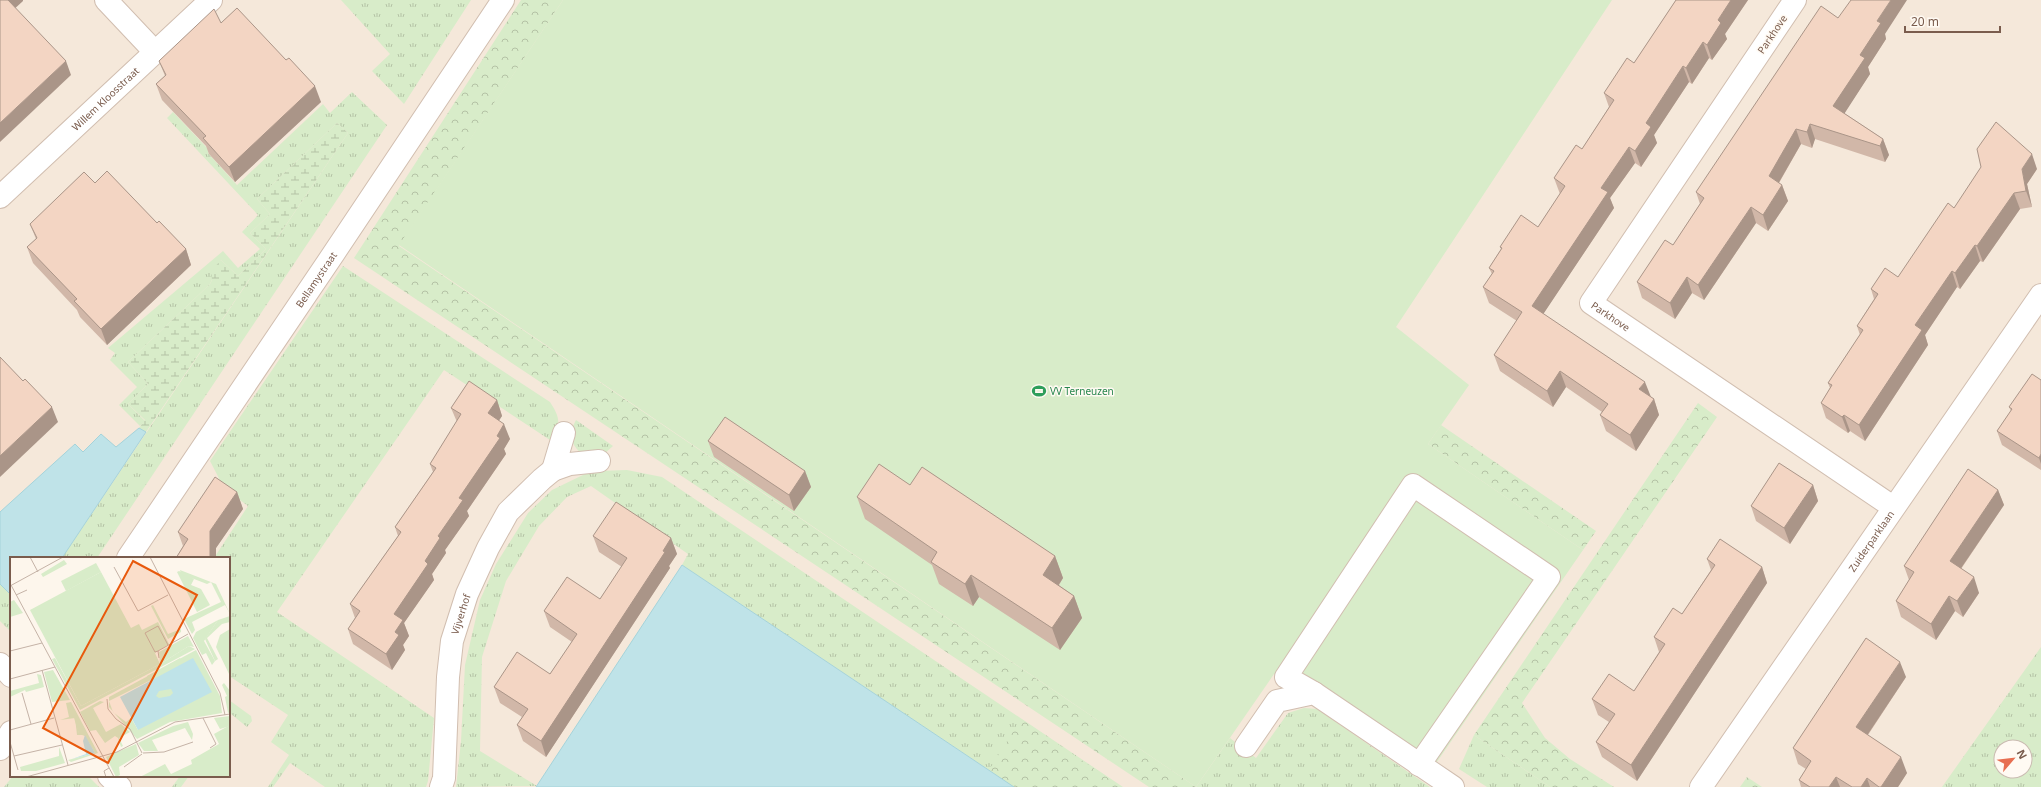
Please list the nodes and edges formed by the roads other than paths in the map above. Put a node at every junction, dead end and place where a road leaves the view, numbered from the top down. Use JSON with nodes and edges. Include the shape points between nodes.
{"nodes":[{"id":1,"x":106,"y":0,"type":"edge"},
{"id":2,"x":210,"y":0,"type":"edge"},
{"id":3,"x":502,"y":0,"type":"edge"},
{"id":4,"x":1795,"y":0,"type":"edge"},
{"id":5,"x":155,"y":52,"type":"junction"},
{"id":6,"x":0,"y":197,"type":"edge"},
{"id":7,"x":2041,"y":294,"type":"edge"},
{"id":8,"x":564,"y":433,"type":"dead end"},
{"id":9,"x":599,"y":461,"type":"dead end"},
{"id":10,"x":553,"y":470,"type":"junction"},
{"id":11,"x":1893,"y":507,"type":"junction"},
{"id":12,"x":129,"y":557,"type":"edge"},
{"id":13,"x":0,"y":664,"type":"edge"},
{"id":14,"x":10,"y":675,"type":"edge"},
{"id":15,"x":1314,"y":693,"type":"junction"},
{"id":16,"x":10,"y":734,"type":"edge"},
{"id":17,"x":1246,"y":746,"type":"dead end"},
{"id":18,"x":0,"y":749,"type":"edge"},
{"id":19,"x":1420,"y":765,"type":"junction"},
{"id":20,"x":110,"y":777,"type":"edge"},
{"id":21,"x":120,"y":787,"type":"edge"},
{"id":22,"x":441,"y":787,"type":"edge"},
{"id":23,"x":1453,"y":787,"type":"edge"},
{"id":24,"x":1701,"y":787,"type":"edge"}],
"edges":[{"from":1,"to":5,"type":"street"},
{"from":2,"to":5,"type":"street","name":"Willem Kloosstraat"},
{"from":3,"to":12,"type":"street","name":"Bellamystraat"},
{"from":4,"to":11,"type":"street","name":"Parkhove","via":[[1591,303]]},
{"from":5,"to":6,"type":"street","name":"Willem Kloosstraat"},
{"from":7,"to":11,"type":"street","name":"Zuiderparklaan"},
{"from":8,"to":10,"type":"street"},
{"from":9,"to":10,"type":"street","name":"Vijverhof","via":[[570,464]]},
{"from":10,"to":22,"type":"street","name":"Vijverhof","via":[[508,512],[467,594],[452,641],[444,778]]},
{"from":11,"to":24,"type":"street","name":"Zuiderparklaan"},
{"from":13,"to":14,"type":"street"},
{"from":15,"to":17,"type":"street","via":[[1277,701]]},
{"from":15,"to":19,"type":"street"},
{"from":15,"to":19,"type":"street","via":[[1286,677],[1413,485],[1549,577]]},
{"from":16,"to":18,"type":"street"},
{"from":19,"to":23,"type":"street"},
{"from":20,"to":21,"type":"street"}]}
